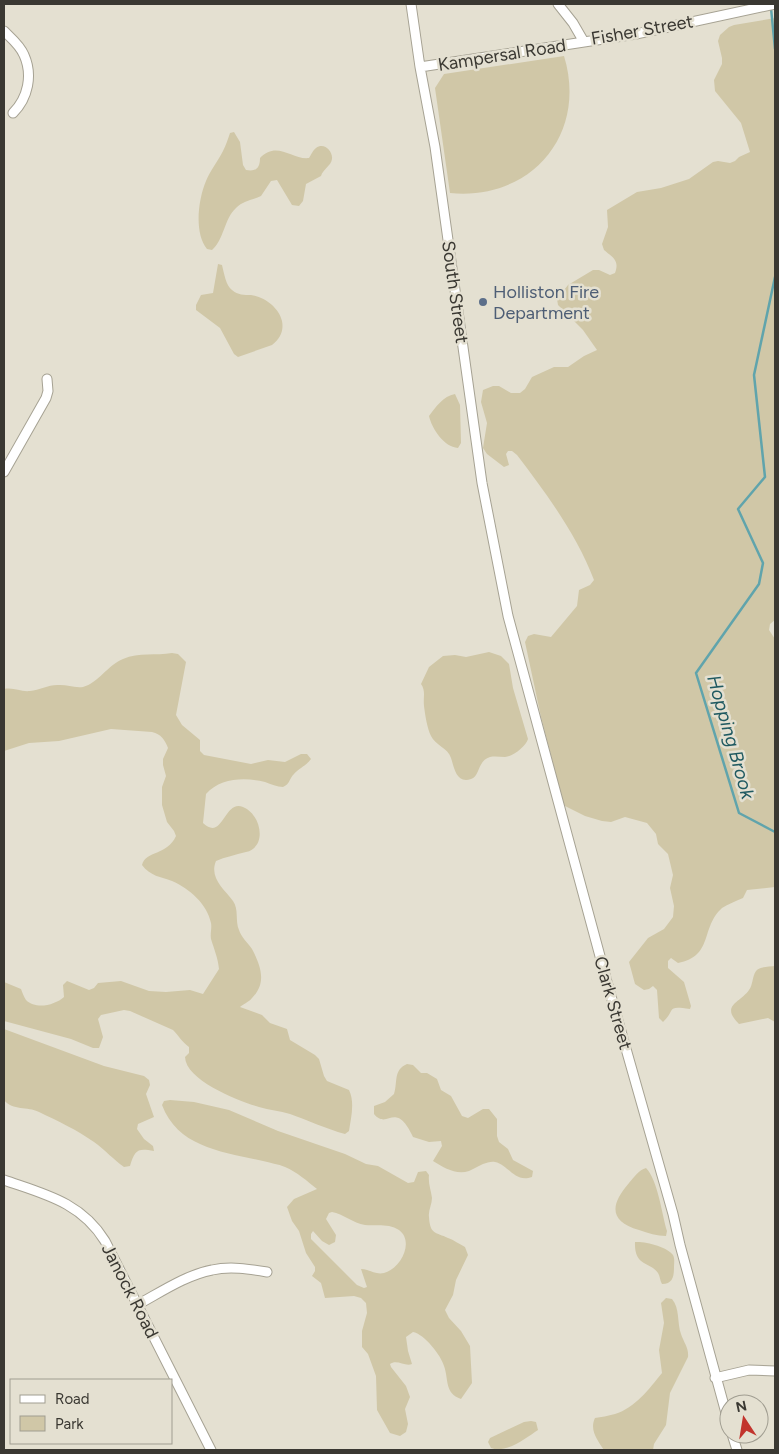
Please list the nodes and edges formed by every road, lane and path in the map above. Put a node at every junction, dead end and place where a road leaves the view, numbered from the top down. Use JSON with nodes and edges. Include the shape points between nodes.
{"nodes":[{"id":1,"x":412,"y":4,"type":"edge"},
{"id":2,"x":558,"y":4,"type":"edge"},
{"id":3,"x":772,"y":5,"type":"edge"},
{"id":4,"x":4,"y":32,"type":"edge"},
{"id":5,"x":584,"y":42,"type":"junction"},
{"id":6,"x":420,"y":67,"type":"junction"},
{"id":7,"x":13,"y":113,"type":"dead end"},
{"id":8,"x":47,"y":379,"type":"dead end"},
{"id":9,"x":4,"y":472,"type":"edge"},
{"id":10,"x":500,"y":581,"type":"joint"},
{"id":11,"x":4,"y":1180,"type":"edge"},
{"id":12,"x":267,"y":1272,"type":"dead end"},
{"id":13,"x":137,"y":1305,"type":"junction"},
{"id":14,"x":775,"y":1371,"type":"edge"},
{"id":15,"x":715,"y":1378,"type":"junction"},
{"id":16,"x":720,"y":1394,"type":"edge"},
{"id":17,"x":211,"y":1450,"type":"edge"}],
"edges":[{"from":1,"to":6,"type":"street","name":"South Street"},
{"from":2,"to":5,"type":"street","name":"Fisher Street"},
{"from":3,"to":5,"type":"street","name":"Fisher Street"},
{"from":4,"to":7,"type":"street","via":[[18,46],[27,64],[26,96]]},
{"from":5,"to":6,"type":"street","name":"Kampersal Road"},
{"from":6,"to":10,"type":"street","name":"South Street","via":[[435,147],[482,483]]},
{"from":8,"to":9,"type":"street","via":[[46,398]]},
{"from":10,"to":15,"type":"street","name":"Clark Street","via":[[521,669]]},
{"from":11,"to":13,"type":"street","name":"Janock Road","via":[[62,1201],[87,1218],[105,1241]]},
{"from":12,"to":13,"type":"street","via":[[212,1270],[190,1277]]},
{"from":13,"to":17,"type":"street","name":"Janock Road"},
{"from":14,"to":15,"type":"street","via":[[749,1370]]},
{"from":15,"to":16,"type":"street","name":"Clark Street"}]}
